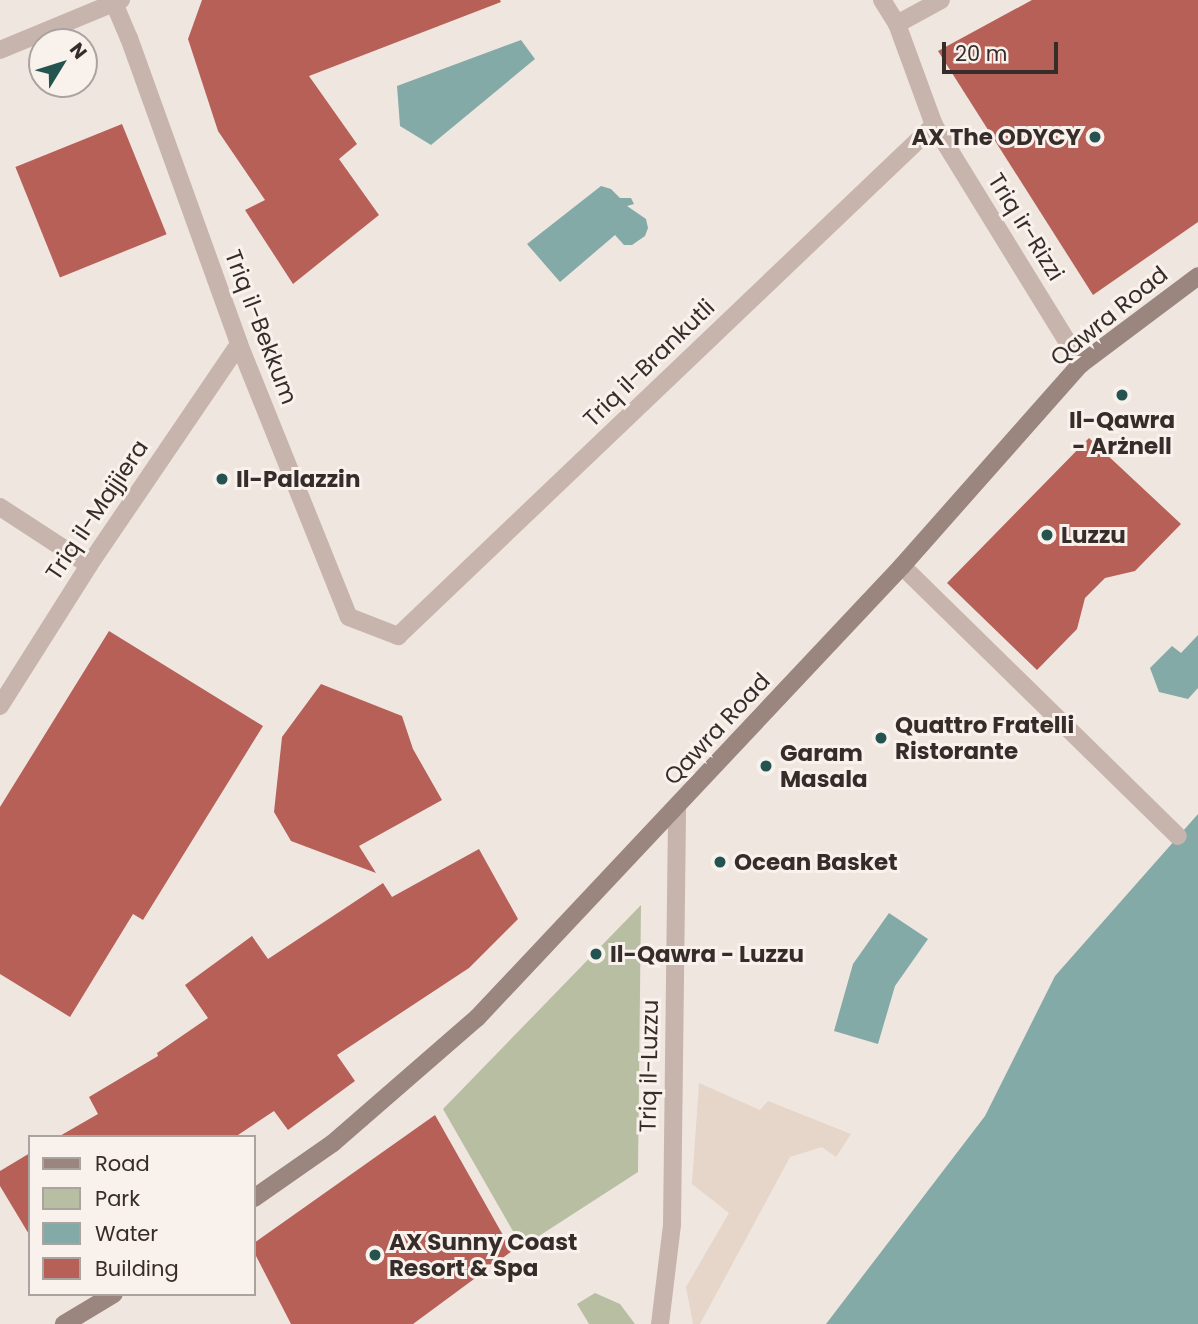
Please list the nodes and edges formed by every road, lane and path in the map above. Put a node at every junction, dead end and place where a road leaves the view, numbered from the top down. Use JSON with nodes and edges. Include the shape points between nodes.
{"nodes":[{"id":1,"x":882,"y":0,"type":"edge"},
{"id":2,"x":941,"y":0,"type":"edge"},
{"id":3,"x":117,"y":2,"type":"edge"},
{"id":4,"x":897,"y":24,"type":"junction"},
{"id":5,"x":0,"y":50,"type":"edge"},
{"id":6,"x":934,"y":125,"type":"junction"},
{"id":7,"x":1198,"y":276,"type":"edge"},
{"id":8,"x":239,"y":344,"type":"junction"},
{"id":9,"x":1081,"y":364,"type":"junction"},
{"id":10,"x":0,"y":507,"type":"edge"},
{"id":11,"x":89,"y":565,"type":"junction"},
{"id":12,"x":902,"y":566,"type":"junction"},
{"id":13,"x":398,"y":636,"type":"joint"},
{"id":14,"x":0,"y":706,"type":"edge"},
{"id":15,"x":677,"y":809,"type":"junction"},
{"id":16,"x":1178,"y":836,"type":"dead end"},
{"id":17,"x":256,"y":1197,"type":"edge"},
{"id":18,"x":111,"y":1296,"type":"edge"},
{"id":19,"x":64,"y":1324,"type":"edge"},
{"id":20,"x":660,"y":1324,"type":"edge"}],
"edges":[{"from":1,"to":4,"type":"street","name":"Triq ir-Rizzi"},
{"from":2,"to":4,"type":"street"},
{"from":3,"to":5,"type":"street"},
{"from":3,"to":8,"type":"street","name":"Triq il-Bekkum"},
{"from":4,"to":6,"type":"street","name":"Triq ir-Rizzi"},
{"from":6,"to":9,"type":"street","name":"Triq ir-Rizzi"},
{"from":6,"to":13,"type":"street","name":"Triq il-Brankutli"},
{"from":7,"to":9,"type":"street","name":"Qawra Road"},
{"from":8,"to":11,"type":"street","name":"Triq il-Majjiera"},
{"from":8,"to":13,"type":"street","name":"Triq il-Bekkum","via":[[349,617]]},
{"from":9,"to":12,"type":"street","name":"Qawra Road"},
{"from":10,"to":11,"type":"street"},
{"from":11,"to":14,"type":"street","name":"Triq il-Majjiera"},
{"from":12,"to":15,"type":"street","name":"Qawra Road"},
{"from":12,"to":16,"type":"street"},
{"from":15,"to":17,"type":"street","name":"Qawra Road","via":[[477,1017],[333,1143]]},
{"from":15,"to":20,"type":"street","name":"Triq il-Luzzu","via":[[672,1225]]},
{"from":18,"to":19,"type":"street"}]}
